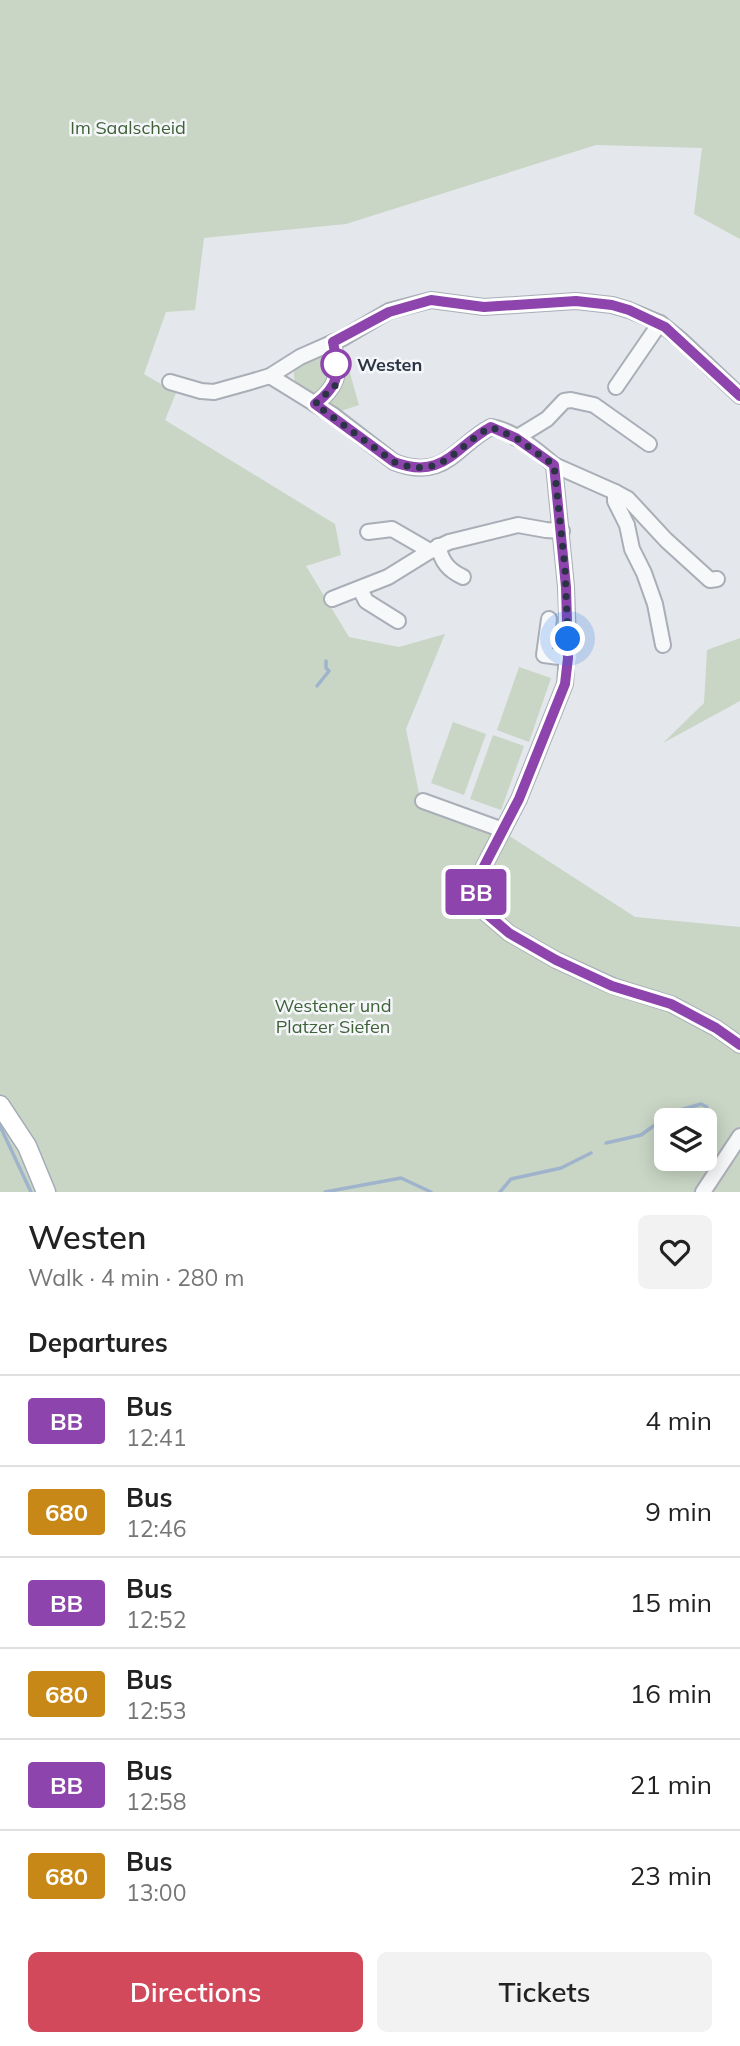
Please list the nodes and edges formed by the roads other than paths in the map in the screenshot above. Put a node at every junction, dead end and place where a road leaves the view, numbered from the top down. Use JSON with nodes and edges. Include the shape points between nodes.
{"nodes":[{"id":1,"x":660,"y":323,"type":"junction"},
{"id":2,"x":333,"y":342,"type":"junction"},
{"id":3,"x":270,"y":376,"type":"junction"},
{"id":4,"x":170,"y":382,"type":"dead end"},
{"id":5,"x":616,"y":387,"type":"dead end"},
{"id":6,"x":740,"y":396,"type":"edge"},
{"id":7,"x":315,"y":404,"type":"junction"},
{"id":8,"x":516,"y":438,"type":"junction"},
{"id":9,"x":649,"y":444,"type":"dead end"},
{"id":10,"x":554,"y":465,"type":"junction"},
{"id":11,"x":615,"y":492,"type":"junction"},
{"id":12,"x":562,"y":531,"type":"junction"},
{"id":13,"x":368,"y":532,"type":"dead end"},
{"id":14,"x":434,"y":548,"type":"junction"},
{"id":15,"x":463,"y":548,"type":"dead end"},
{"id":16,"x":463,"y":577,"type":"dead end"},
{"id":17,"x":717,"y":579,"type":"dead end"},
{"id":18,"x":360,"y":589,"type":"junction"},
{"id":19,"x":332,"y":599,"type":"dead end"},
{"id":20,"x":549,"y":619,"type":"dead end"},
{"id":21,"x":398,"y":621,"type":"dead end"},
{"id":22,"x":663,"y":645,"type":"dead end"},
{"id":23,"x":568,"y":658,"type":"junction"},
{"id":24,"x":423,"y":801,"type":"dead end"},
{"id":25,"x":505,"y":826,"type":"junction"},
{"id":26,"x":740,"y":1045,"type":"edge"},
{"id":27,"x":0,"y":1105,"type":"edge"},
{"id":28,"x":740,"y":1136,"type":"edge"},
{"id":29,"x":46,"y":1192,"type":"edge"},
{"id":30,"x":703,"y":1192,"type":"edge"}],
"edges":[{"from":1,"to":2,"type":"street","via":[[612,305],[576,301],[484,307],[431,300],[389,312]]},
{"from":1,"to":5,"type":"street"},
{"from":1,"to":6,"type":"street"},
{"from":2,"to":3,"type":"street"},
{"from":2,"to":7,"type":"street","via":[[335,386]]},
{"from":3,"to":4,"type":"street","via":[[214,392]]},
{"from":3,"to":7,"type":"street"},
{"from":7,"to":8,"type":"street","via":[[405,466],[428,467],[450,460],[491,427]]},
{"from":8,"to":9,"type":"street","via":[[571,400],[594,405]]},
{"from":8,"to":10,"type":"street"},
{"from":10,"to":11,"type":"street"},
{"from":10,"to":12,"type":"street"},
{"from":11,"to":17,"type":"street","via":[[628,499],[710,580]]},
{"from":11,"to":22,"type":"street","via":[[655,604]]},
{"from":12,"to":14,"type":"street","via":[[518,525]]},
{"from":12,"to":23,"type":"street"},
{"from":13,"to":14,"type":"street","via":[[392,529]]},
{"from":14,"to":15,"type":"street"},
{"from":14,"to":16,"type":"street","via":[[452,572]]},
{"from":14,"to":18,"type":"street"},
{"from":18,"to":19,"type":"street"},
{"from":18,"to":21,"type":"street","via":[[366,601]]},
{"from":20,"to":23,"type":"street","via":[[544,655]]},
{"from":23,"to":25,"type":"street","via":[[565,684]]},
{"from":24,"to":25,"type":"street"},
{"from":25,"to":26,"type":"street","via":[[476,884],[478,901],[491,920],[583,974],[671,1004]]},
{"from":27,"to":29,"type":"main road","via":[[27,1146]]},
{"from":28,"to":30,"type":"street"}]}
